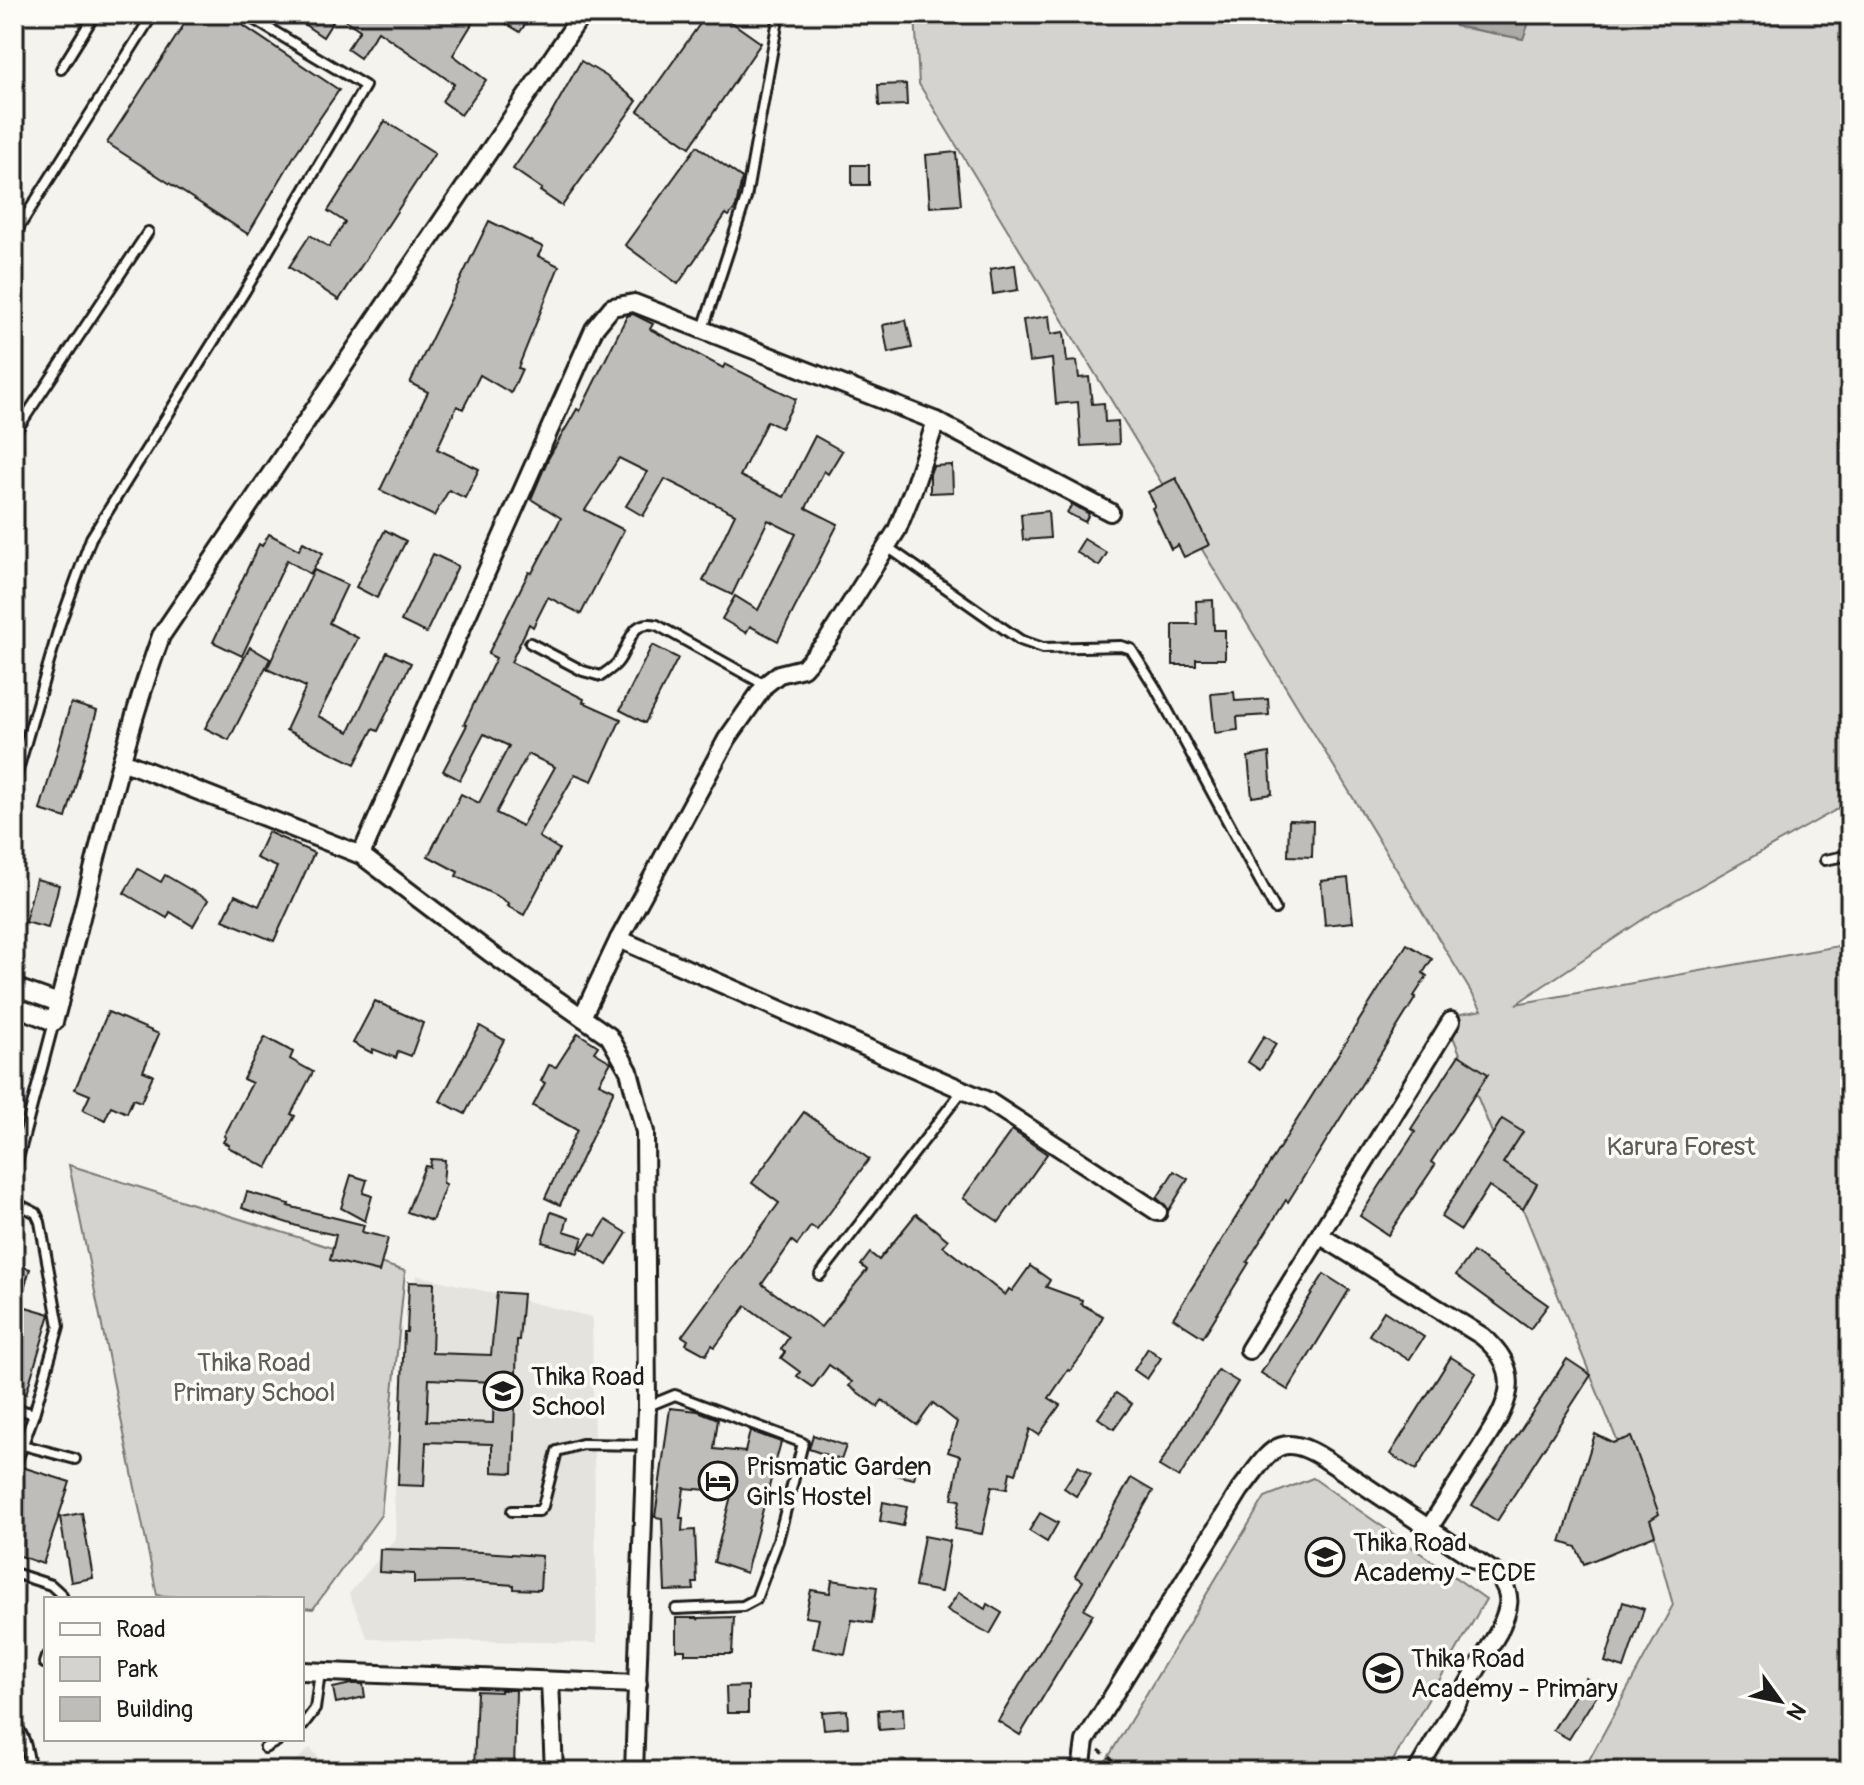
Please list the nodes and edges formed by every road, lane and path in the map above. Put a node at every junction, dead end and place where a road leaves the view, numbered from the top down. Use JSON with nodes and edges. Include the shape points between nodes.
{"nodes":[{"id":1,"x":95,"y":14,"type":"edge"},
{"id":2,"x":153,"y":14,"type":"edge"},
{"id":3,"x":245,"y":14,"type":"edge"},
{"id":4,"x":582,"y":14,"type":"edge"},
{"id":5,"x":779,"y":14,"type":"edge"},
{"id":6,"x":61,"y":69,"type":"dead end"},
{"id":7,"x":148,"y":232,"type":"dead end"},
{"id":8,"x":14,"y":235,"type":"edge"},
{"id":9,"x":702,"y":330,"type":"junction"},
{"id":10,"x":936,"y":421,"type":"junction"},
{"id":11,"x":14,"y":434,"type":"edge"},
{"id":12,"x":1110,"y":512,"type":"dead end"},
{"id":13,"x":886,"y":546,"type":"junction"},
{"id":14,"x":530,"y":643,"type":"dead end"},
{"id":15,"x":765,"y":685,"type":"junction"},
{"id":16,"x":122,"y":761,"type":"junction"},
{"id":17,"x":14,"y":784,"type":"edge"},
{"id":18,"x":361,"y":855,"type":"junction"},
{"id":19,"x":1850,"y":855,"type":"edge"},
{"id":20,"x":1825,"y":860,"type":"dead end"},
{"id":21,"x":1275,"y":909,"type":"dead end"},
{"id":22,"x":619,"y":939,"type":"junction"},
{"id":23,"x":14,"y":987,"type":"edge"},
{"id":24,"x":59,"y":1003,"type":"junction"},
{"id":25,"x":14,"y":1006,"type":"edge"},
{"id":26,"x":582,"y":1017,"type":"junction"},
{"id":27,"x":1451,"y":1021,"type":"dead end"},
{"id":28,"x":54,"y":1022,"type":"junction"},
{"id":29,"x":963,"y":1090,"type":"junction"},
{"id":30,"x":14,"y":1174,"type":"edge"},
{"id":31,"x":14,"y":1202,"type":"edge"},
{"id":32,"x":1158,"y":1212,"type":"dead end"},
{"id":33,"x":1321,"y":1236,"type":"junction"},
{"id":34,"x":820,"y":1275,"type":"dead end"},
{"id":35,"x":1249,"y":1350,"type":"dead end"},
{"id":36,"x":647,"y":1407,"type":"junction"},
{"id":37,"x":14,"y":1408,"type":"edge"},
{"id":38,"x":34,"y":1414,"type":"junction"},
{"id":39,"x":23,"y":1445,"type":"junction"},
{"id":40,"x":646,"y":1445,"type":"junction"},
{"id":41,"x":75,"y":1459,"type":"dead end"},
{"id":42,"x":14,"y":1469,"type":"edge"},
{"id":43,"x":512,"y":1511,"type":"dead end"},
{"id":44,"x":1429,"y":1528,"type":"junction"},
{"id":45,"x":14,"y":1573,"type":"edge"},
{"id":46,"x":62,"y":1597,"type":"edge"},
{"id":47,"x":676,"y":1609,"type":"dead end"},
{"id":48,"x":304,"y":1671,"type":"edge"},
{"id":49,"x":320,"y":1672,"type":"junction"},
{"id":50,"x":550,"y":1681,"type":"junction"},
{"id":51,"x":638,"y":1684,"type":"junction"},
{"id":52,"x":304,"y":1723,"type":"edge"},
{"id":53,"x":14,"y":1724,"type":"edge"},
{"id":54,"x":277,"y":1741,"type":"edge"},
{"id":55,"x":1085,"y":1741,"type":"junction"},
{"id":56,"x":265,"y":1748,"type":"dead end"},
{"id":57,"x":31,"y":1771,"type":"edge"},
{"id":58,"x":554,"y":1771,"type":"edge"},
{"id":59,"x":634,"y":1771,"type":"edge"},
{"id":60,"x":1081,"y":1771,"type":"edge"},
{"id":61,"x":1128,"y":1771,"type":"edge"},
{"id":62,"x":1417,"y":1771,"type":"edge"}],
"edges":[{"from":1,"to":6,"type":"lane"},
{"from":2,"to":8,"type":"lane"},
{"from":3,"to":17,"type":"lane","via":[[365,86],[91,538]]},
{"from":4,"to":16,"type":"street","via":[[161,636]]},
{"from":5,"to":9,"type":"lane","via":[[746,198]]},
{"from":7,"to":11,"type":"lane"},
{"from":9,"to":10,"type":"street"},
{"from":9,"to":18,"type":"street","via":[[634,303],[612,307],[594,329]]},
{"from":10,"to":12,"type":"street"},
{"from":10,"to":13,"type":"street","via":[[903,519]]},
{"from":13,"to":15,"type":"street","via":[[827,641],[798,670],[779,674]]},
{"from":13,"to":21,"type":"lane","via":[[1020,640],[1043,648],[1131,649]]},
{"from":14,"to":15,"type":"lane","via":[[601,676],[616,664],[637,627],[646,623]]},
{"from":15,"to":22,"type":"street","via":[[727,739]]},
{"from":16,"to":18,"type":"street"},
{"from":16,"to":24,"type":"street"},
{"from":18,"to":26,"type":"street"},
{"from":19,"to":20,"type":"lane"},
{"from":22,"to":26,"type":"street"},
{"from":22,"to":29,"type":"street"},
{"from":23,"to":24,"type":"street"},
{"from":24,"to":28,"type":"street"},
{"from":25,"to":28,"type":"street"},
{"from":26,"to":36,"type":"street","via":[[609,1036],[629,1071],[645,1132]]},
{"from":27,"to":33,"type":"street"},
{"from":28,"to":30,"type":"lane"},
{"from":29,"to":32,"type":"street"},
{"from":29,"to":34,"type":"lane"},
{"from":31,"to":38,"type":"lane","via":[[36,1213],[58,1310],[59,1326]]},
{"from":33,"to":35,"type":"street"},
{"from":33,"to":44,"type":"street","via":[[1482,1336],[1505,1361],[1505,1408]]},
{"from":36,"to":40,"type":"street"},
{"from":36,"to":47,"type":"lane","via":[[675,1395],[803,1443],[778,1540],[756,1599],[743,1606]]},
{"from":37,"to":38,"type":"lane"},
{"from":38,"to":39,"type":"lane"},
{"from":39,"to":41,"type":"lane"},
{"from":39,"to":42,"type":"lane"},
{"from":40,"to":43,"type":"lane","via":[[582,1444],[557,1451],[543,1506],[539,1511]]},
{"from":40,"to":51,"type":"street"},
{"from":44,"to":55,"type":"street","via":[[1310,1449],[1281,1445],[1240,1490]]},
{"from":44,"to":62,"type":"street","via":[[1497,1574],[1509,1597],[1498,1633]]},
{"from":45,"to":46,"type":"lane","via":[[51,1585]]},
{"from":48,"to":49,"type":"street"},
{"from":49,"to":50,"type":"street"},
{"from":49,"to":52,"type":"lane","via":[[315,1709]]},
{"from":50,"to":51,"type":"street"},
{"from":50,"to":58,"type":"street"},
{"from":51,"to":59,"type":"street"},
{"from":53,"to":57,"type":"lane"},
{"from":54,"to":56,"type":"lane"},
{"from":55,"to":60,"type":"street"},
{"from":55,"to":61,"type":"path"}]}
